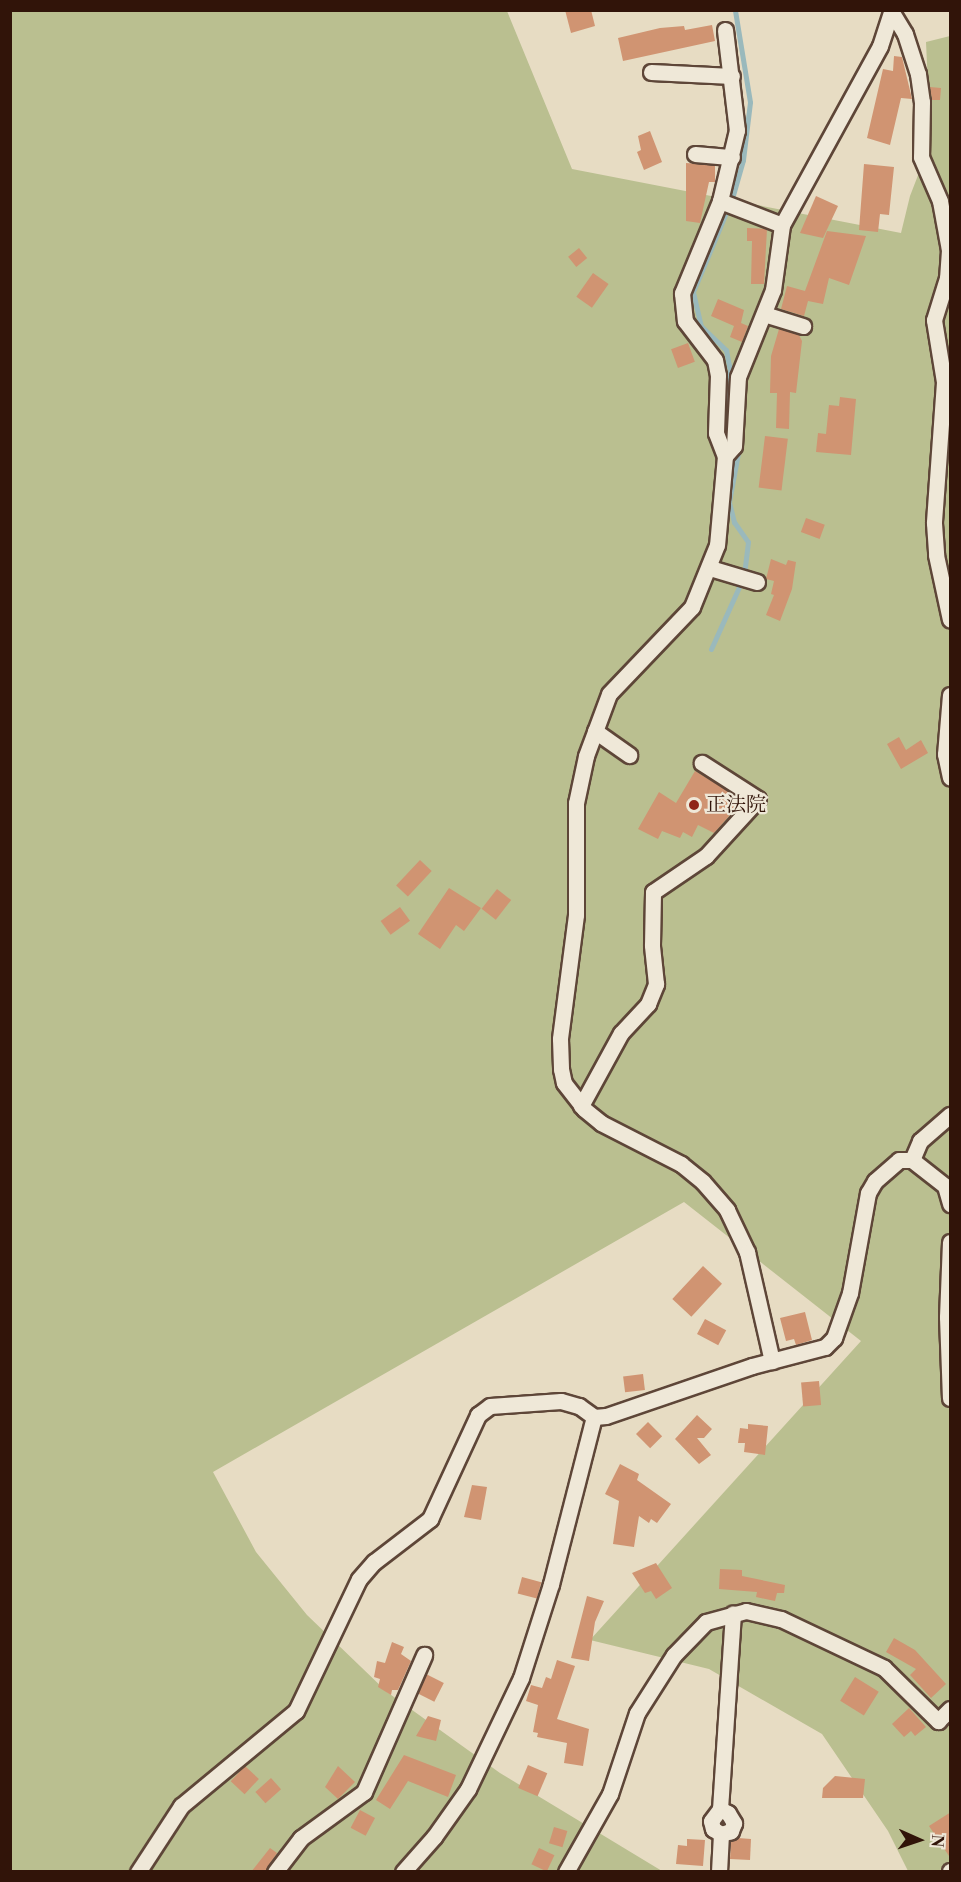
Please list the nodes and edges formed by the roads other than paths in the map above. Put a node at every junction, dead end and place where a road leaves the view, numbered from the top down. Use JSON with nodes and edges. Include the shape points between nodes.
{"nodes":[{"id":1,"x":893,"y":12,"type":"edge"},
{"id":2,"x":725,"y":30,"type":"dead end"},
{"id":3,"x":651,"y":72,"type":"dead end"},
{"id":4,"x":732,"y":76,"type":"junction"},
{"id":5,"x":695,"y":154,"type":"dead end"},
{"id":6,"x":732,"y":157,"type":"junction"},
{"id":7,"x":720,"y":201,"type":"junction"},
{"id":8,"x":782,"y":225,"type":"junction"},
{"id":9,"x":944,"y":310,"type":"edge"},
{"id":10,"x":764,"y":314,"type":"junction"},
{"id":11,"x":803,"y":326,"type":"dead end"},
{"id":12,"x":725,"y":456,"type":"junction"},
{"id":13,"x":710,"y":568,"type":"junction"},
{"id":14,"x":757,"y":582,"type":"dead end"},
{"id":15,"x":951,"y":620,"type":"edge"},
{"id":16,"x":951,"y":695,"type":"edge"},
{"id":17,"x":595,"y":731,"type":"junction"},
{"id":18,"x":629,"y":755,"type":"dead end"},
{"id":19,"x":702,"y":763,"type":"dead end"},
{"id":20,"x":951,"y":777,"type":"edge"},
{"id":21,"x":581,"y":1106,"type":"junction"},
{"id":22,"x":951,"y":1115,"type":"edge"},
{"id":23,"x":912,"y":1160,"type":"junction"},
{"id":24,"x":951,"y":1204,"type":"edge"},
{"id":25,"x":951,"y":1242,"type":"edge"},
{"id":26,"x":772,"y":1361,"type":"junction"},
{"id":27,"x":949,"y":1362,"type":"edge"},
{"id":28,"x":951,"y":1398,"type":"edge"},
{"id":29,"x":594,"y":1417,"type":"junction"},
{"id":30,"x":733,"y":1613,"type":"junction"},
{"id":31,"x":424,"y":1655,"type":"dead end"},
{"id":32,"x":951,"y":1709,"type":"edge"},
{"id":33,"x":138,"y":1872,"type":"edge"},
{"id":34,"x":275,"y":1872,"type":"edge"},
{"id":35,"x":403,"y":1872,"type":"edge"},
{"id":36,"x":566,"y":1872,"type":"edge"},
{"id":37,"x":719,"y":1872,"type":"edge"}],
"edges":[{"from":1,"to":8,"type":"street","via":[[851,103]]},
{"from":1,"to":9,"type":"street","via":[[918,74],[921,157],[940,201],[947,230]]},
{"from":2,"to":4,"type":"street"},
{"from":3,"to":4,"type":"street"},
{"from":4,"to":6,"type":"street","via":[[737,130]]},
{"from":5,"to":6,"type":"street"},
{"from":6,"to":7,"type":"street"},
{"from":7,"to":8,"type":"street"},
{"from":7,"to":12,"type":"street","via":[[684,281],[682,306],[691,332],[715,360],[716,433]]},
{"from":8,"to":10,"type":"street","via":[[773,290]]},
{"from":9,"to":15,"type":"street","via":[[934,332],[944,382],[934,523],[936,555]]},
{"from":10,"to":11,"type":"street"},
{"from":10,"to":12,"type":"street","via":[[743,359],[734,446]]},
{"from":12,"to":13,"type":"street","via":[[717,545]]},
{"from":13,"to":14,"type":"street"},
{"from":13,"to":17,"type":"street","via":[[692,607],[618,680]]},
{"from":16,"to":20,"type":"street","via":[[945,754]]},
{"from":17,"to":18,"type":"street"},
{"from":17,"to":21,"type":"street","via":[[576,803],[576,915],[560,1039],[564,1083]]},
{"from":19,"to":21,"type":"street","via":[[758,799],[706,856],[653,892],[656,984],[648,1004],[621,1033]]},
{"from":21,"to":26,"type":"street","via":[[601,1123],[681,1164],[728,1210],[747,1252]]},
{"from":22,"to":23,"type":"street","via":[[920,1141]]},
{"from":23,"to":24,"type":"street","via":[[945,1186]]},
{"from":23,"to":26,"type":"street","via":[[899,1160],[875,1181],[868,1193],[860,1258],[834,1338],[810,1353]]},
{"from":25,"to":27,"type":"street"},
{"from":26,"to":29,"type":"street","via":[[621,1412]]},
{"from":27,"to":28,"type":"street"},
{"from":29,"to":33,"type":"street","via":[[579,1406],[561,1401],[490,1406],[478,1415],[430,1519],[374,1562],[359,1579],[296,1711],[262,1743],[186,1801]]},
{"from":29,"to":35,"type":"street","via":[[551,1584],[521,1678],[468,1788],[434,1837]]},
{"from":30,"to":32,"type":"street","via":[[746,1611],[781,1619],[857,1653],[884,1668],[938,1721]]},
{"from":30,"to":36,"type":"street","via":[[706,1622],[691,1635],[650,1690],[637,1713],[610,1794]]},
{"from":30,"to":37,"type":"street","via":[[720,1809],[711,1821],[712,1829],[721,1834]]},
{"from":31,"to":34,"type":"street","via":[[364,1792],[301,1838]]}]}
